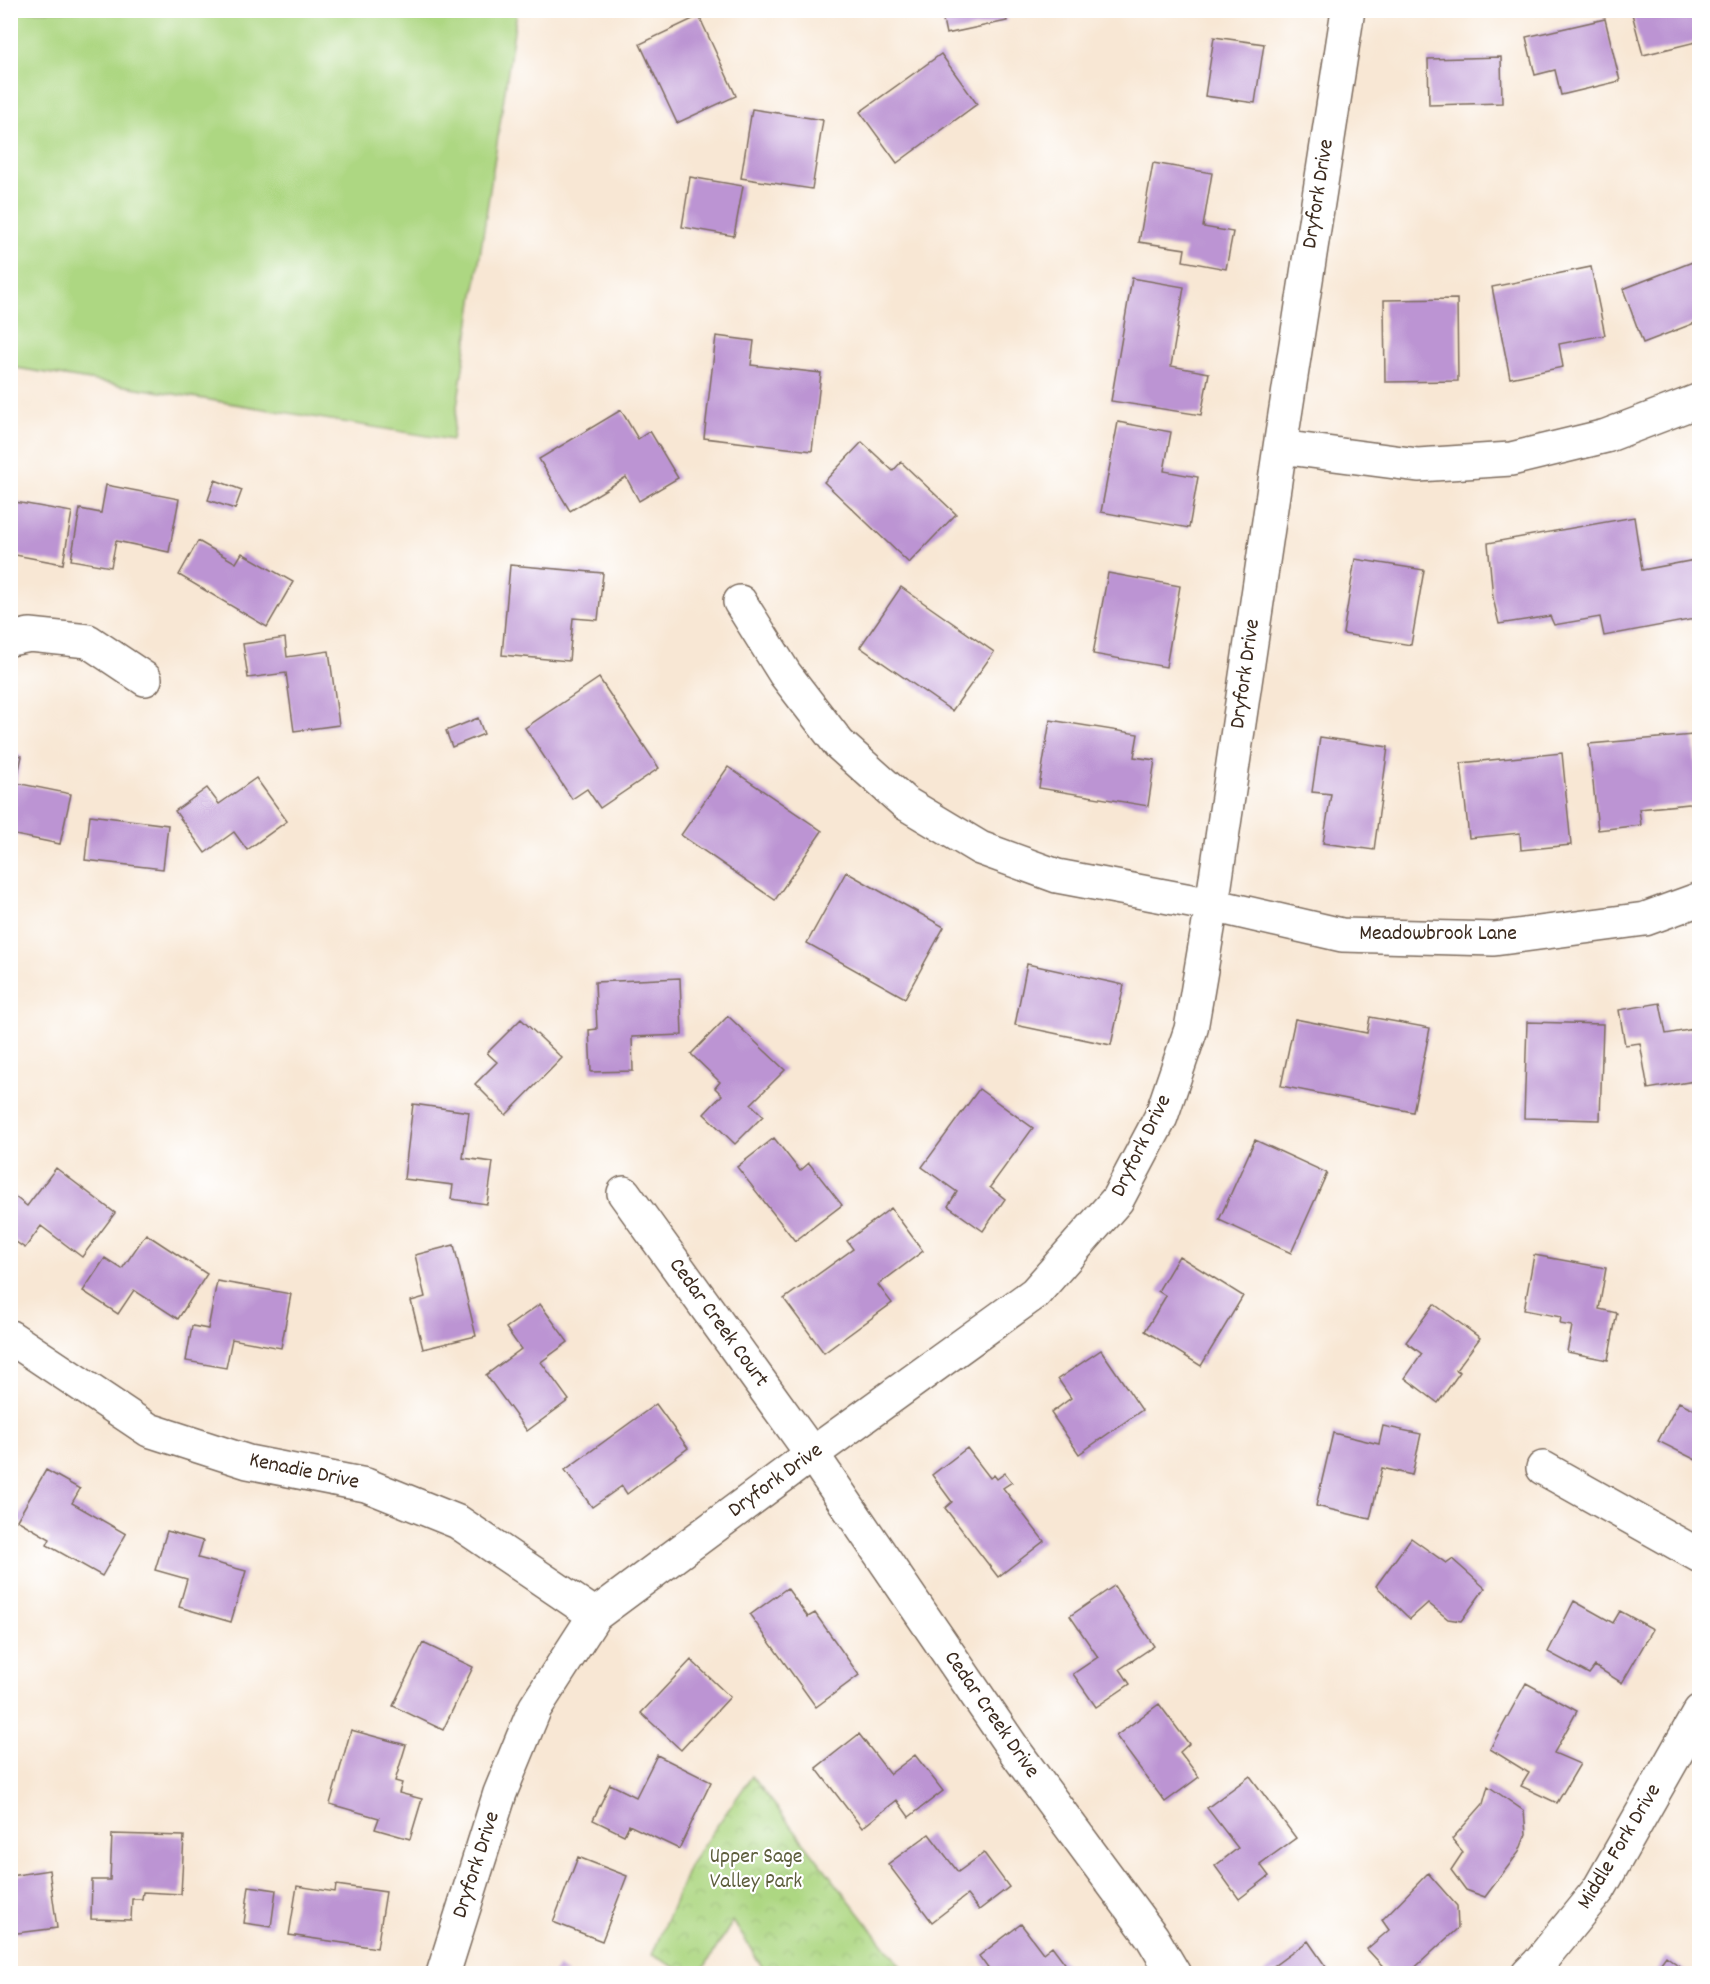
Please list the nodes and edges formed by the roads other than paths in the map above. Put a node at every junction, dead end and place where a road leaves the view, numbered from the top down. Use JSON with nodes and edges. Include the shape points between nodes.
{"nodes":[{"id":1,"x":1348,"y":10,"type":"edge"},
{"id":2,"x":1700,"y":400,"type":"edge"},
{"id":3,"x":1280,"y":447,"type":"junction"},
{"id":4,"x":740,"y":602,"type":"dead end"},
{"id":5,"x":10,"y":639,"type":"edge"},
{"id":6,"x":145,"y":679,"type":"dead end"},
{"id":7,"x":1700,"y":899,"type":"edge"},
{"id":8,"x":1212,"y":904,"type":"junction"},
{"id":9,"x":624,"y":1193,"type":"dead end"},
{"id":10,"x":10,"y":1336,"type":"edge"},
{"id":11,"x":812,"y":1454,"type":"junction"},
{"id":12,"x":1543,"y":1468,"type":"dead end"},
{"id":13,"x":1700,"y":1556,"type":"edge"},
{"id":14,"x":595,"y":1615,"type":"junction"},
{"id":15,"x":1700,"y":1711,"type":"edge"},
{"id":16,"x":443,"y":1974,"type":"edge"},
{"id":17,"x":1174,"y":1974,"type":"edge"},
{"id":18,"x":1528,"y":1974,"type":"edge"}],
"edges":[{"from":1,"to":3,"type":"street","name":"Dryfork Drive"},
{"from":2,"to":3,"type":"street","via":[[1606,436],[1511,459],[1418,465]]},
{"from":3,"to":8,"type":"street","name":"Dryfork Drive"},
{"from":4,"to":8,"type":"street","name":"Meadowbrook Lane","via":[[785,674],[838,744],[905,802],[980,848],[1057,876]]},
{"from":5,"to":6,"type":"street","via":[[30,635],[88,641]]},
{"from":7,"to":8,"type":"street","name":"Meadowbrook Lane","via":[[1645,919],[1494,939],[1342,934]]},
{"from":8,"to":11,"type":"street","name":"Dryfork Drive","via":[[1191,1029],[1161,1118],[1117,1200],[1035,1293]]},
{"from":9,"to":11,"type":"street","name":"Cedar Creek Court"},
{"from":10,"to":14,"type":"street","name":"Kenadie Drive","via":[[149,1430],[248,1462],[366,1485],[458,1522]]},
{"from":11,"to":14,"type":"street","name":"Dryfork Drive"},
{"from":11,"to":17,"type":"street","name":"Cedar Creek Drive","via":[[1017,1754],[1152,1938]]},
{"from":12,"to":13,"type":"street"},
{"from":14,"to":16,"type":"street","name":"Dryfork Drive","via":[[535,1707],[500,1793]]},
{"from":15,"to":18,"type":"street","name":"Middle Fork Drive","via":[[1599,1889]]}]}
